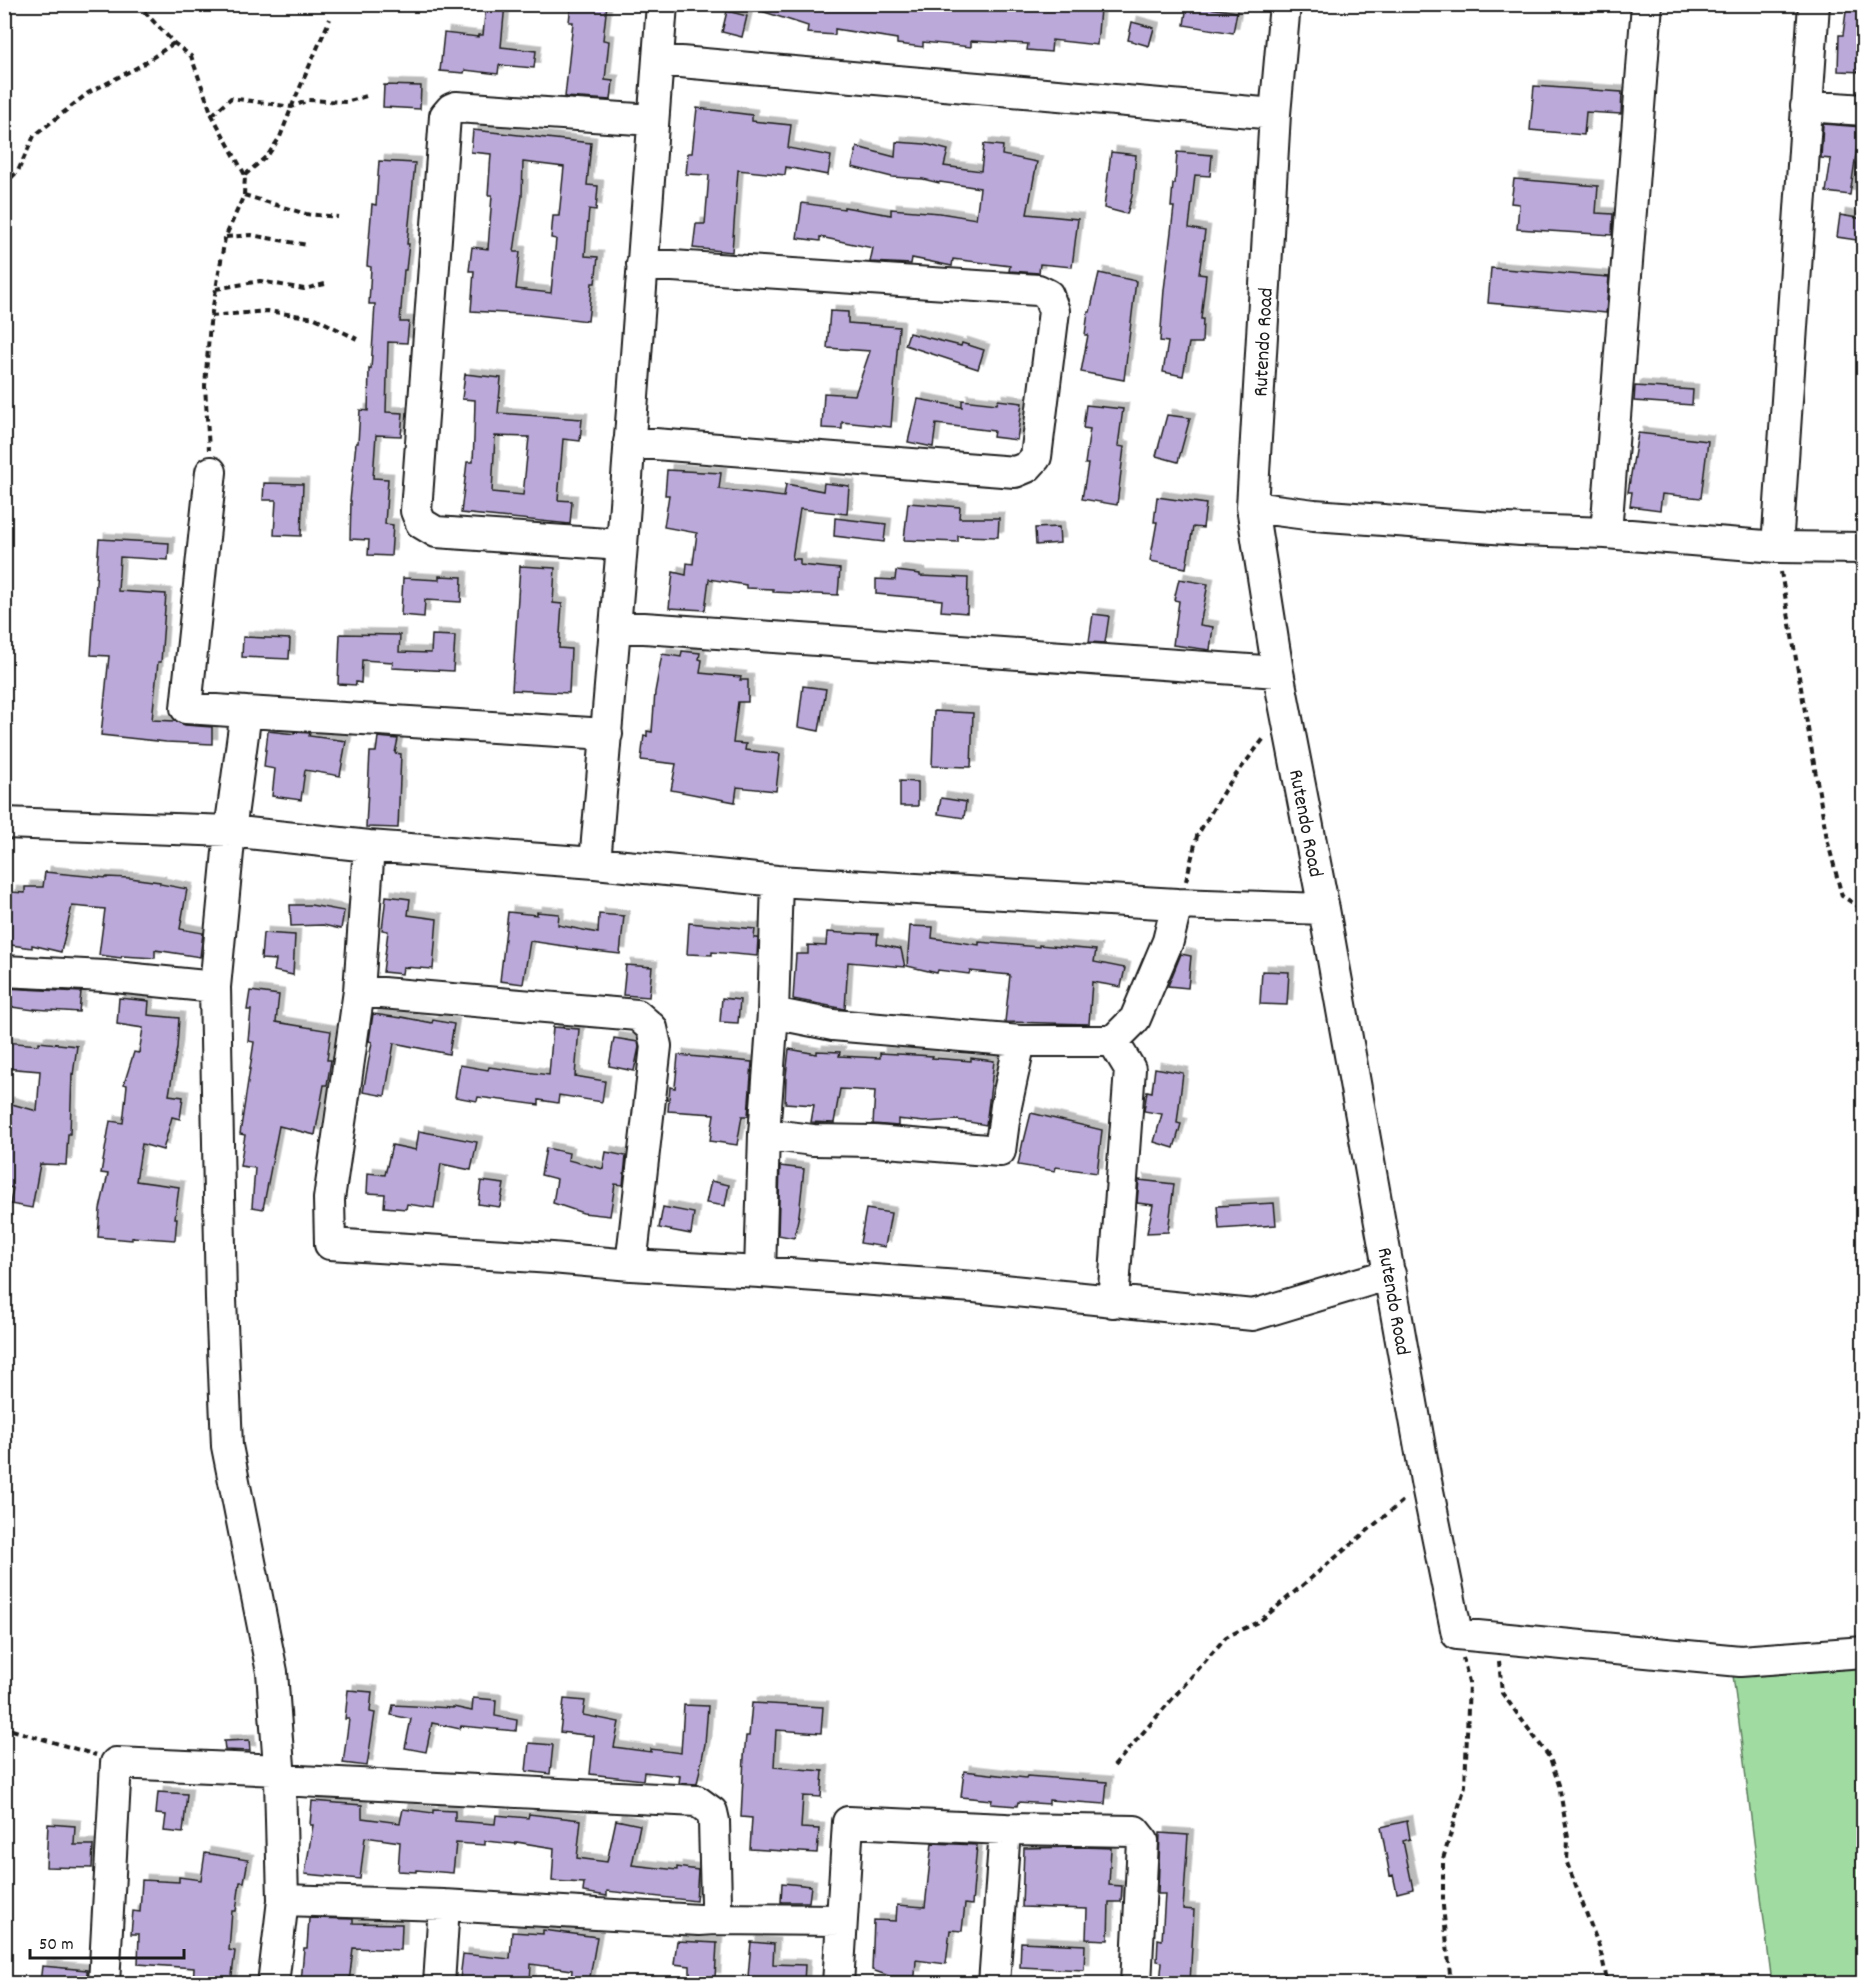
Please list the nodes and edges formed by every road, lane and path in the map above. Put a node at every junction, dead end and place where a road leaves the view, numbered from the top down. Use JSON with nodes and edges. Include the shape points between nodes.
{"nodes":[{"id":1,"x":137,"y":4,"type":"edge"},
{"id":2,"x":662,"y":4,"type":"edge"},
{"id":3,"x":1285,"y":4,"type":"edge"},
{"id":4,"x":1647,"y":4,"type":"edge"},
{"id":5,"x":1814,"y":4,"type":"edge"},
{"id":6,"x":330,"y":19,"type":"dead end"},
{"id":7,"x":174,"y":43,"type":"junction"},
{"id":8,"x":658,"y":60,"type":"junction"},
{"id":9,"x":370,"y":95,"type":"dead end"},
{"id":10,"x":1806,"y":106,"type":"junction"},
{"id":11,"x":292,"y":107,"type":"junction"},
{"id":12,"x":1863,"y":110,"type":"edge"},
{"id":13,"x":1275,"y":114,"type":"junction"},
{"id":14,"x":212,"y":115,"type":"junction"},
{"id":15,"x":653,"y":120,"type":"junction"},
{"id":16,"x":245,"y":175,"type":"junction"},
{"id":17,"x":4,"y":185,"type":"edge"},
{"id":18,"x":244,"y":195,"type":"junction"},
{"id":19,"x":338,"y":217,"type":"dead end"},
{"id":20,"x":225,"y":237,"type":"junction"},
{"id":21,"x":308,"y":245,"type":"dead end"},
{"id":22,"x":642,"y":264,"type":"junction"},
{"id":23,"x":329,"y":283,"type":"dead end"},
{"id":24,"x":216,"y":289,"type":"junction"},
{"id":25,"x":211,"y":316,"type":"junction"},
{"id":26,"x":357,"y":339,"type":"dead end"},
{"id":27,"x":629,"y":441,"type":"junction"},
{"id":28,"x":211,"y":472,"type":"joint"},
{"id":29,"x":1252,"y":507,"type":"junction"},
{"id":30,"x":1606,"y":532,"type":"junction"},
{"id":31,"x":622,"y":545,"type":"junction"},
{"id":32,"x":1777,"y":547,"type":"junction"},
{"id":33,"x":1863,"y":548,"type":"edge"},
{"id":34,"x":615,"y":626,"type":"junction"},
{"id":35,"x":1278,"y":672,"type":"junction"},
{"id":36,"x":1286,"y":710,"type":"junction"},
{"id":37,"x":246,"y":712,"type":"junction"},
{"id":38,"x":607,"y":734,"type":"junction"},
{"id":39,"x":4,"y":823,"type":"edge"},
{"id":40,"x":230,"y":831,"type":"junction"},
{"id":41,"x":369,"y":846,"type":"junction"},
{"id":42,"x":595,"y":863,"type":"junction"},
{"id":43,"x":777,"y":881,"type":"junction"},
{"id":44,"x":1177,"y":904,"type":"junction"},
{"id":45,"x":1324,"y":909,"type":"junction"},
{"id":46,"x":1863,"y":910,"type":"edge"},
{"id":47,"x":4,"y":971,"type":"edge"},
{"id":48,"x":215,"y":987,"type":"junction"},
{"id":49,"x":359,"y":991,"type":"junction"},
{"id":50,"x":773,"y":1013,"type":"junction"},
{"id":51,"x":1020,"y":1041,"type":"junction"},
{"id":52,"x":1113,"y":1041,"type":"junction"},
{"id":53,"x":764,"y":1134,"type":"junction"},
{"id":54,"x":631,"y":1265,"type":"junction"},
{"id":55,"x":760,"y":1272,"type":"junction"},
{"id":56,"x":1390,"y":1274,"type":"junction"},
{"id":57,"x":1113,"y":1302,"type":"junction"},
{"id":58,"x":1426,"y":1481,"type":"junction"},
{"id":59,"x":1457,"y":1634,"type":"junction"},
{"id":60,"x":1497,"y":1639,"type":"junction"},
{"id":61,"x":1863,"y":1652,"type":"edge"},
{"id":62,"x":4,"y":1737,"type":"edge"},
{"id":63,"x":116,"y":1763,"type":"junction"},
{"id":64,"x":1114,"y":1766,"type":"dead end"},
{"id":65,"x":279,"y":1775,"type":"junction"},
{"id":66,"x":1005,"y":1829,"type":"junction"},
{"id":67,"x":283,"y":1900,"type":"junction"},
{"id":68,"x":444,"y":1905,"type":"junction"},
{"id":69,"x":715,"y":1919,"type":"junction"},
{"id":70,"x":842,"y":1920,"type":"junction"},
{"id":71,"x":104,"y":1983,"type":"edge"},
{"id":72,"x":273,"y":1983,"type":"edge"},
{"id":73,"x":439,"y":1983,"type":"edge"},
{"id":74,"x":838,"y":1983,"type":"edge"},
{"id":75,"x":994,"y":1983,"type":"edge"},
{"id":76,"x":1136,"y":1983,"type":"edge"},
{"id":77,"x":1451,"y":1983,"type":"edge"},
{"id":78,"x":1608,"y":1983,"type":"edge"}],
"edges":[{"from":1,"to":7,"type":"path"},
{"from":2,"to":8,"type":"street"},
{"from":3,"to":13,"type":"street","name":"Rutendo Road"},
{"from":4,"to":30,"type":"street"},
{"from":5,"to":10,"type":"street"},
{"from":6,"to":11,"type":"path"},
{"from":7,"to":14,"type":"path","via":[[191,56]]},
{"from":7,"to":17,"type":"path","via":[[88,93],[34,136],[18,171]]},
{"from":8,"to":13,"type":"street"},
{"from":8,"to":15,"type":"street"},
{"from":9,"to":11,"type":"path","via":[[346,102],[308,100]]},
{"from":10,"to":12,"type":"street"},
{"from":10,"to":32,"type":"street"},
{"from":11,"to":14,"type":"path","via":[[231,98]]},
{"from":11,"to":16,"type":"path","via":[[268,155]]},
{"from":13,"to":29,"type":"street","name":"Rutendo Road"},
{"from":14,"to":16,"type":"path"},
{"from":15,"to":22,"type":"street"},
{"from":15,"to":31,"type":"street","via":[[456,107],[445,116],[416,511],[421,523],[436,532]]},
{"from":16,"to":18,"type":"path"},
{"from":18,"to":19,"type":"path","via":[[306,214]]},
{"from":18,"to":20,"type":"path"},
{"from":20,"to":21,"type":"path","via":[[251,235]]},
{"from":20,"to":24,"type":"path"},
{"from":22,"to":27,"type":"street"},
{"from":22,"to":27,"type":"street","via":[[1038,290],[1048,295],[1054,311],[1036,457],[1015,472]]},
{"from":23,"to":24,"type":"path","via":[[304,289],[260,281]]},
{"from":24,"to":25,"type":"path"},
{"from":25,"to":26,"type":"path","via":[[267,311],[315,318]]},
{"from":25,"to":28,"type":"path","via":[[205,386]]},
{"from":27,"to":31,"type":"street"},
{"from":28,"to":37,"type":"street","via":[[186,708]]},
{"from":29,"to":30,"type":"street","via":[[1521,530]]},
{"from":29,"to":35,"type":"street","name":"Rutendo Road"},
{"from":30,"to":32,"type":"street"},
{"from":31,"to":34,"type":"street"},
{"from":32,"to":33,"type":"street"},
{"from":32,"to":46,"type":"path","via":[[1827,839],[1842,896]]},
{"from":34,"to":35,"type":"street"},
{"from":34,"to":38,"type":"street"},
{"from":35,"to":36,"type":"street","name":"Rutendo Road"},
{"from":36,"to":44,"type":"path","via":[[1225,789],[1197,836]]},
{"from":36,"to":45,"type":"street","name":"Rutendo Road"},
{"from":37,"to":38,"type":"street"},
{"from":37,"to":40,"type":"street"},
{"from":38,"to":42,"type":"street"},
{"from":39,"to":40,"type":"street"},
{"from":40,"to":41,"type":"street"},
{"from":40,"to":48,"type":"street"},
{"from":41,"to":42,"type":"street"},
{"from":41,"to":49,"type":"street"},
{"from":42,"to":43,"type":"street"},
{"from":43,"to":44,"type":"street"},
{"from":43,"to":50,"type":"street"},
{"from":44,"to":45,"type":"street"},
{"from":44,"to":52,"type":"street","via":[[1168,941],[1135,1019]]},
{"from":45,"to":56,"type":"street","name":"Rutendo Road"},
{"from":47,"to":48,"type":"street"},
{"from":48,"to":65,"type":"street","via":[[227,1446],[272,1672]]},
{"from":49,"to":54,"type":"street","via":[[637,1015],[652,1028],[656,1046]]},
{"from":49,"to":54,"type":"street","via":[[329,1200],[330,1244]]},
{"from":50,"to":51,"type":"street","via":[[833,1025]]},
{"from":50,"to":53,"type":"street"},
{"from":51,"to":52,"type":"street"},
{"from":51,"to":53,"type":"street","via":[[999,1151]]},
{"from":52,"to":57,"type":"street","via":[[1130,1069]]},
{"from":53,"to":55,"type":"street"},
{"from":54,"to":55,"type":"street"},
{"from":55,"to":57,"type":"street","via":[[974,1287]]},
{"from":56,"to":57,"type":"street","via":[[1253,1314]]},
{"from":56,"to":58,"type":"street","name":"Rutendo Road"},
{"from":58,"to":59,"type":"street","name":"Rutendo Road"},
{"from":58,"to":64,"type":"path","via":[[1260,1621],[1226,1637]]},
{"from":59,"to":60,"type":"street"},
{"from":59,"to":77,"type":"path","via":[[1469,1682],[1465,1786],[1443,1859],[1443,1906]]},
{"from":60,"to":61,"type":"street","via":[[1740,1661]]},
{"from":60,"to":78,"type":"path","via":[[1502,1693],[1550,1758],[1559,1785],[1568,1838],[1566,1863],[1600,1949]]},
{"from":62,"to":63,"type":"path","via":[[12,1730]]},
{"from":63,"to":65,"type":"street"},
{"from":63,"to":71,"type":"street"},
{"from":65,"to":67,"type":"street"},
{"from":65,"to":69,"type":"street","via":[[698,1801],[712,1812],[714,1821]]},
{"from":66,"to":70,"type":"street","via":[[848,1822]]},
{"from":66,"to":75,"type":"street"},
{"from":66,"to":76,"type":"street","via":[[1135,1830],[1143,1841]]},
{"from":67,"to":68,"type":"street"},
{"from":67,"to":72,"type":"street"},
{"from":68,"to":69,"type":"street"},
{"from":68,"to":73,"type":"street"},
{"from":69,"to":70,"type":"street"},
{"from":70,"to":74,"type":"street"}]}
